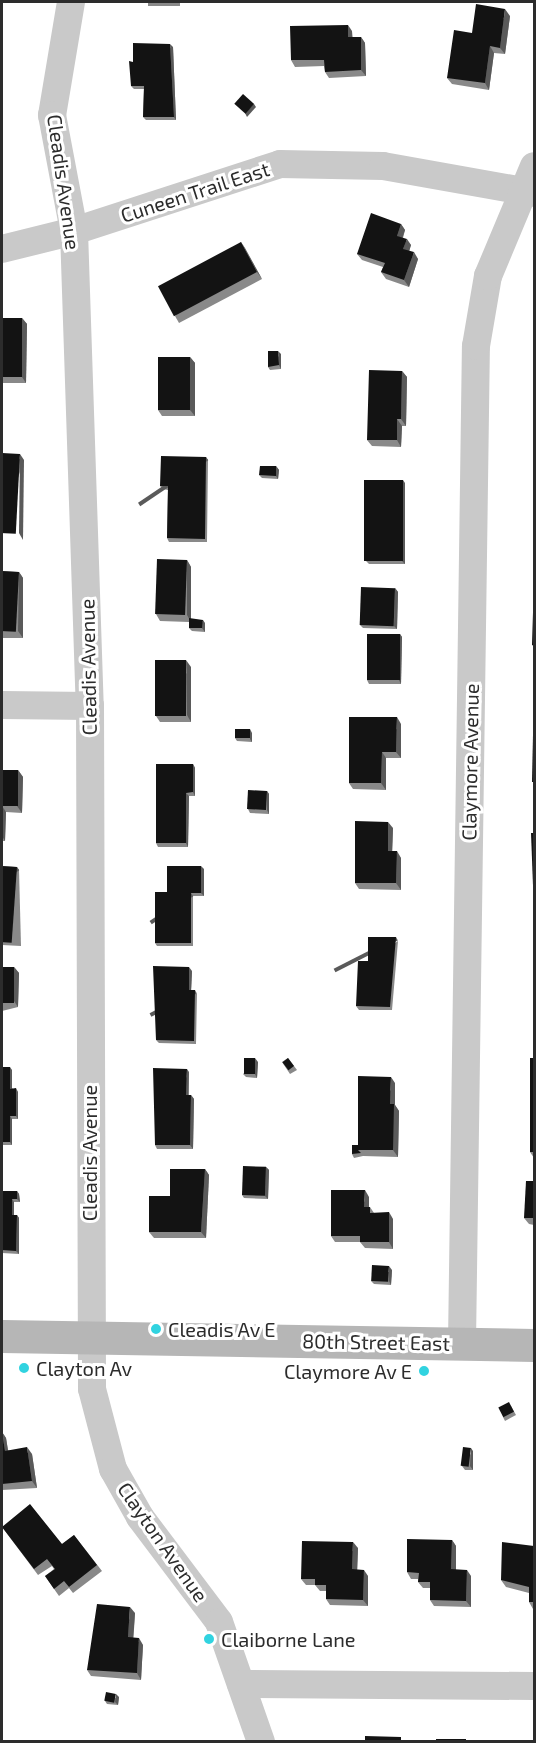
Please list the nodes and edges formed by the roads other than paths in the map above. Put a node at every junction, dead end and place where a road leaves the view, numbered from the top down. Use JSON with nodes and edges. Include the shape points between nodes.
{"nodes":[{"id":1,"x":70,"y":2,"type":"edge"},
{"id":2,"x":531,"y":183,"type":"edge"},
{"id":3,"x":74,"y":231,"type":"junction"},
{"id":4,"x":2,"y":249,"type":"edge"},
{"id":5,"x":2,"y":705,"type":"edge"},
{"id":6,"x":90,"y":706,"type":"junction"},
{"id":7,"x":2,"y":1336,"type":"edge"},
{"id":8,"x":89,"y":1336,"type":"junction"},
{"id":9,"x":462,"y":1343,"type":"junction"},
{"id":10,"x":534,"y":1345,"type":"edge"},
{"id":11,"x":241,"y":1684,"type":"junction"},
{"id":12,"x":534,"y":1686,"type":"edge"},
{"id":13,"x":261,"y":1742,"type":"edge"}],
"edges":[{"from":1,"to":3,"type":"street","name":"Cleadis Avenue","via":[[51,115]]},
{"from":2,"to":3,"type":"street","name":"Cuneen Trail East","via":[[383,166],[280,164]]},
{"from":2,"to":9,"type":"street","name":"Claymore Avenue","via":[[488,276],[476,346]]},
{"from":3,"to":4,"type":"street","name":"Cuneen Trail East"},
{"from":3,"to":6,"type":"street","name":"Cleadis Avenue"},
{"from":5,"to":6,"type":"street"},
{"from":6,"to":8,"type":"street","name":"Cleadis Avenue"},
{"from":7,"to":8,"type":"street","name":"80th Street East"},
{"from":8,"to":9,"type":"street","name":"80th Street East"},
{"from":8,"to":11,"type":"street","name":"Clayton Avenue","via":[[92,1389],[113,1469],[140,1517],[219,1622]]},
{"from":9,"to":10,"type":"street","name":"80th Street East"},
{"from":11,"to":12,"type":"street"},
{"from":11,"to":13,"type":"street","name":"Clayton Avenue"}]}
